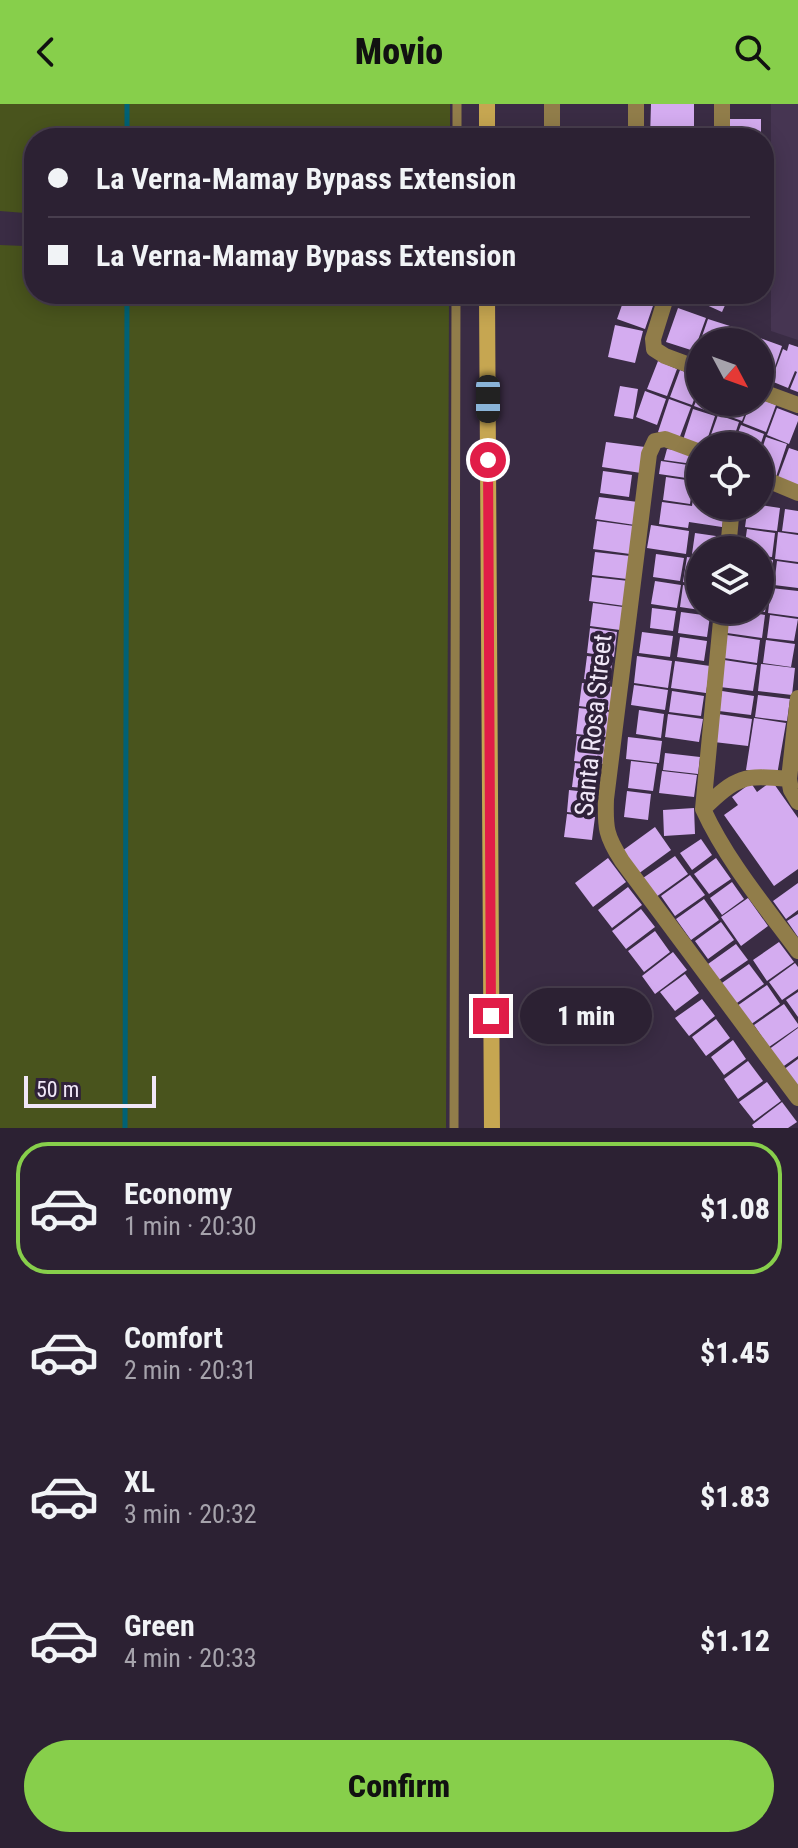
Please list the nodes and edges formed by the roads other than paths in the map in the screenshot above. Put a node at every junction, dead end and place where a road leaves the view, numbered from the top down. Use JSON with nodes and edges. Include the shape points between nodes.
{"nodes":[{"id":1,"x":457,"y":104,"type":"edge"},
{"id":2,"x":487,"y":104,"type":"edge"},
{"id":3,"x":552,"y":104,"type":"edge"},
{"id":4,"x":636,"y":104,"type":"edge"},
{"id":5,"x":722,"y":104,"type":"edge"},
{"id":6,"x":457,"y":128,"type":"edge"},
{"id":7,"x":487,"y":128,"type":"edge"},
{"id":8,"x":552,"y":128,"type":"edge"},
{"id":9,"x":636,"y":128,"type":"edge"},
{"id":10,"x":722,"y":128,"type":"edge"},
{"id":11,"x":456,"y":304,"type":"edge"},
{"id":12,"x":487,"y":304,"type":"edge"},
{"id":13,"x":664,"y":304,"type":"edge"},
{"id":14,"x":686,"y":364,"type":"edge"},
{"id":15,"x":774,"y":396,"type":"edge"},
{"id":16,"x":798,"y":405,"type":"edge"},
{"id":17,"x":686,"y":447,"type":"edge"},
{"id":18,"x":774,"y":483,"type":"edge"},
{"id":19,"x":798,"y":493,"type":"edge"},
{"id":20,"x":721,"y":624,"type":"edge"},
{"id":21,"x":798,"y":698,"type":"edge"},
{"id":22,"x":789,"y":779,"type":"junction"},
{"id":23,"x":798,"y":802,"type":"edge"},
{"id":24,"x":703,"y":809,"type":"junction"},
{"id":25,"x":798,"y":951,"type":"edge"},
{"id":26,"x":798,"y":1098,"type":"edge"},
{"id":27,"x":454,"y":1128,"type":"edge"},
{"id":28,"x":492,"y":1128,"type":"edge"}],
"edges":[{"from":1,"to":6,"type":"lane"},
{"from":2,"to":7,"type":"main road"},
{"from":3,"to":8,"type":"street"},
{"from":4,"to":9,"type":"street"},
{"from":5,"to":10,"type":"street"},
{"from":11,"to":27,"type":"lane"},
{"from":12,"to":28,"type":"main road"},
{"from":13,"to":14,"type":"street","via":[[654,349]]},
{"from":15,"to":16,"type":"street"},
{"from":17,"to":26,"type":"street","name":"Santa Rosa Street","via":[[665,439],[655,441],[649,454],[606,831],[622,861]]},
{"from":18,"to":19,"type":"street"},
{"from":20,"to":24,"type":"street"},
{"from":21,"to":22,"type":"street"},
{"from":22,"to":23,"type":"street"},
{"from":22,"to":24,"type":"street","via":[[746,777]]},
{"from":24,"to":25,"type":"street","via":[[726,853]]}]}
